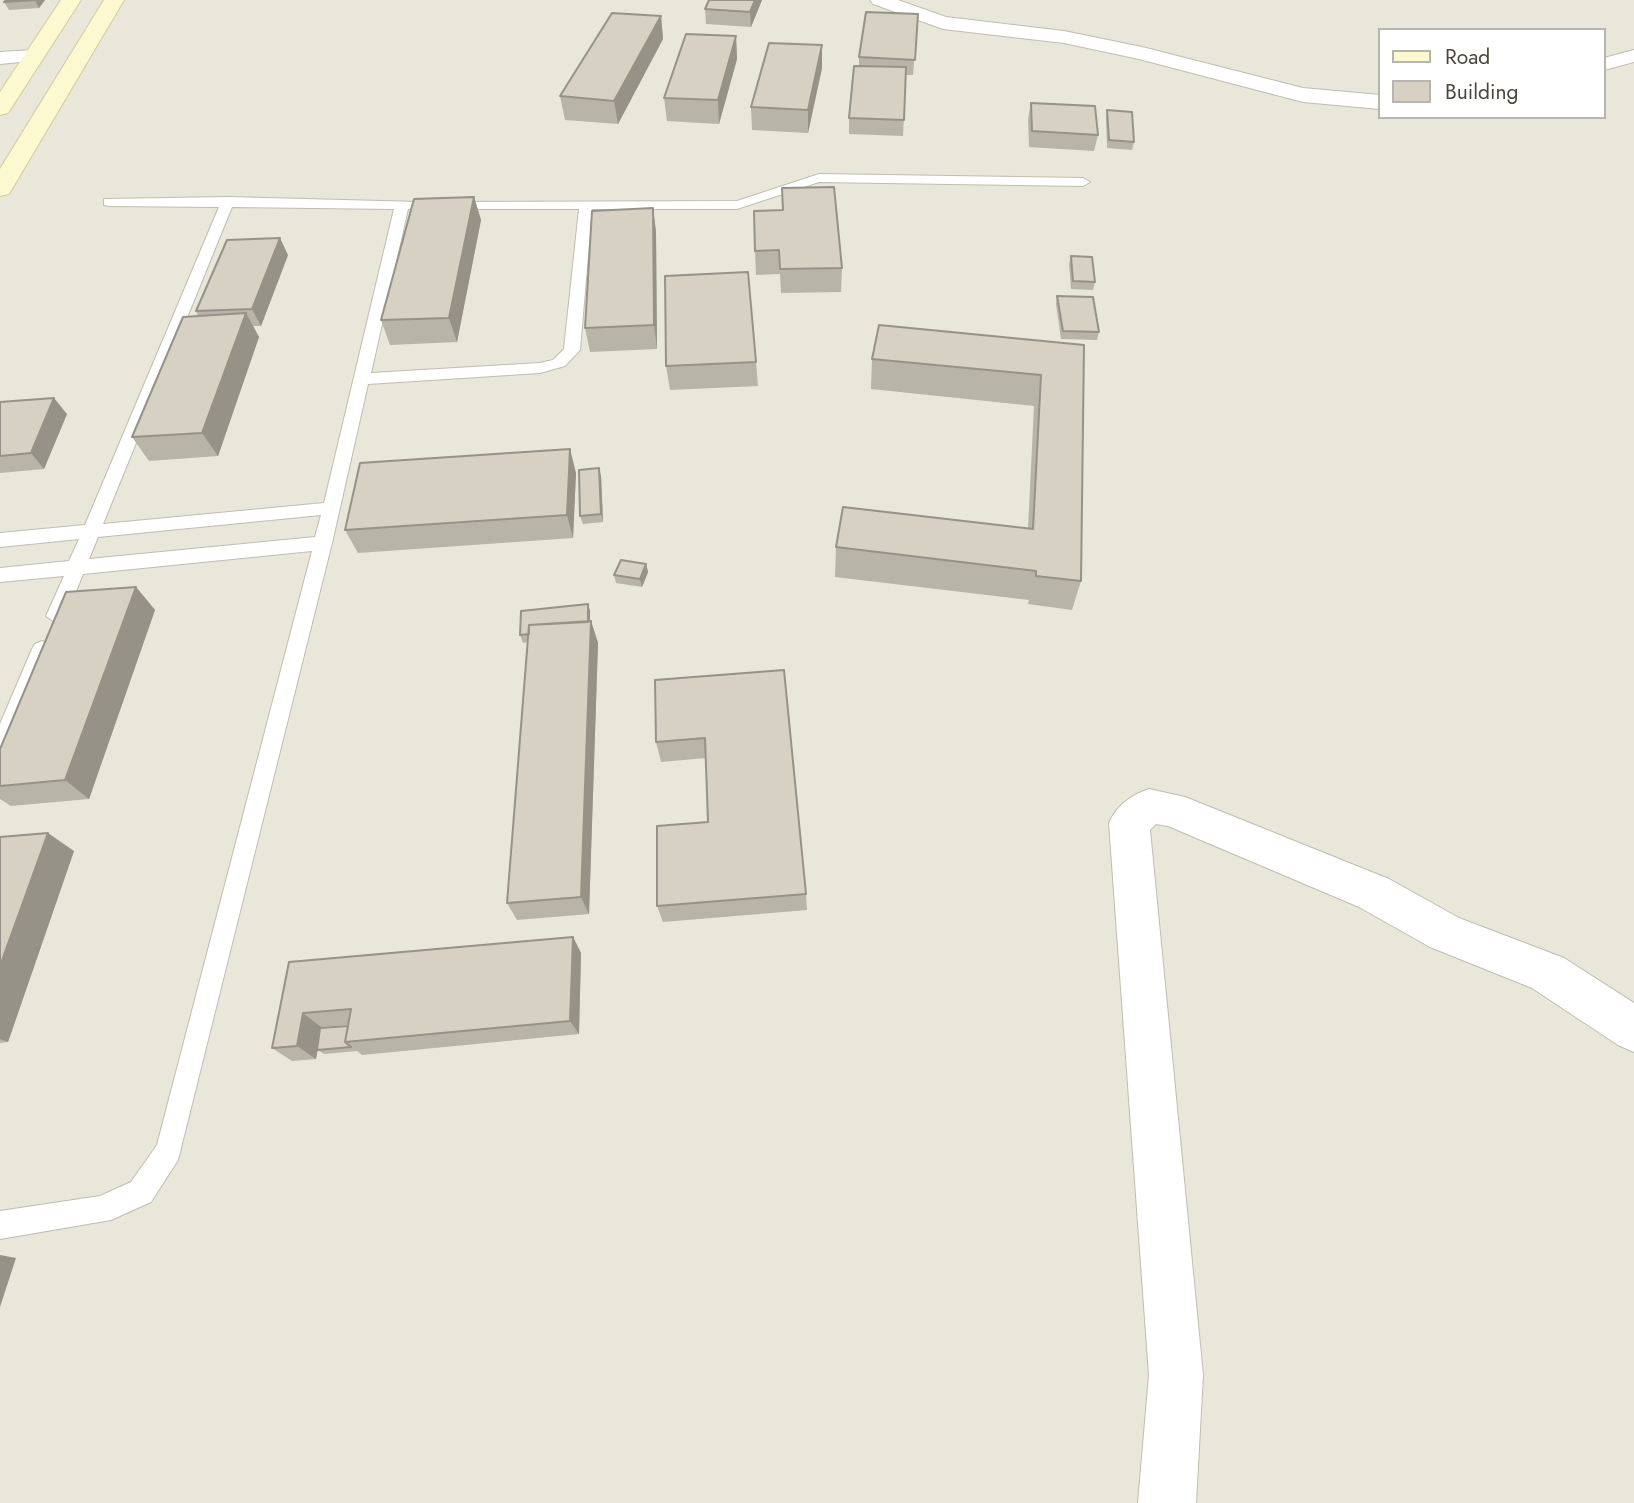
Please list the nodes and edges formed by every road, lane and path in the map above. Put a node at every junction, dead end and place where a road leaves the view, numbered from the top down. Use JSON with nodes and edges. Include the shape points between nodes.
{"nodes":[{"id":1,"x":71,"y":0,"type":"edge"},
{"id":2,"x":114,"y":0,"type":"edge"},
{"id":3,"x":880,"y":0,"type":"edge"},
{"id":4,"x":34,"y":56,"type":"junction"},
{"id":5,"x":1634,"y":56,"type":"edge"},
{"id":6,"x":0,"y":58,"type":"edge"},
{"id":7,"x":1606,"y":63,"type":"edge"},
{"id":8,"x":1378,"y":102,"type":"edge"},
{"id":9,"x":0,"y":108,"type":"edge"},
{"id":10,"x":1083,"y":182,"type":"dead end"},
{"id":11,"x":0,"y":189,"type":"edge"},
{"id":12,"x":228,"y":201,"type":"junction"},
{"id":13,"x":109,"y":202,"type":"dead end"},
{"id":14,"x":402,"y":205,"type":"junction"},
{"id":15,"x":586,"y":205,"type":"junction"},
{"id":16,"x":361,"y":379,"type":"junction"},
{"id":17,"x":331,"y":509,"type":"junction"},
{"id":18,"x":90,"y":531,"type":"junction"},
{"id":19,"x":0,"y":540,"type":"edge"},
{"id":20,"x":323,"y":543,"type":"junction"},
{"id":21,"x":77,"y":568,"type":"junction"},
{"id":22,"x":0,"y":575,"type":"edge"},
{"id":23,"x":0,"y":748,"type":"edge"},
{"id":24,"x":1634,"y":1029,"type":"edge"},
{"id":25,"x":0,"y":1225,"type":"edge"},
{"id":26,"x":1167,"y":1503,"type":"edge"}],
"edges":[{"from":1,"to":4,"type":"main road"},
{"from":2,"to":11,"type":"main road"},
{"from":3,"to":8,"type":"street","via":[[943,23],[1064,37],[1292,93]]},
{"from":4,"to":6,"type":"street"},
{"from":4,"to":9,"type":"main road"},
{"from":5,"to":7,"type":"street"},
{"from":10,"to":15,"type":"lane","via":[[819,178],[737,205]]},
{"from":12,"to":13,"type":"lane"},
{"from":12,"to":14,"type":"lane"},
{"from":12,"to":18,"type":"lane"},
{"from":14,"to":15,"type":"lane"},
{"from":14,"to":16,"type":"lane"},
{"from":15,"to":16,"type":"lane","via":[[572,350],[559,363]]},
{"from":16,"to":17,"type":"lane"},
{"from":17,"to":18,"type":"lane"},
{"from":17,"to":20,"type":"lane"},
{"from":18,"to":19,"type":"lane"},
{"from":18,"to":21,"type":"lane"},
{"from":20,"to":21,"type":"lane"},
{"from":20,"to":25,"type":"lane","via":[[169,1151],[141,1192],[101,1210]]},
{"from":21,"to":22,"type":"lane"},
{"from":21,"to":23,"type":"lane"},
{"from":24,"to":26,"type":"street","via":[[1548,972],[1445,933],[1374,893],[1171,809],[1149,806],[1129,824],[1176,1375]]}]}
